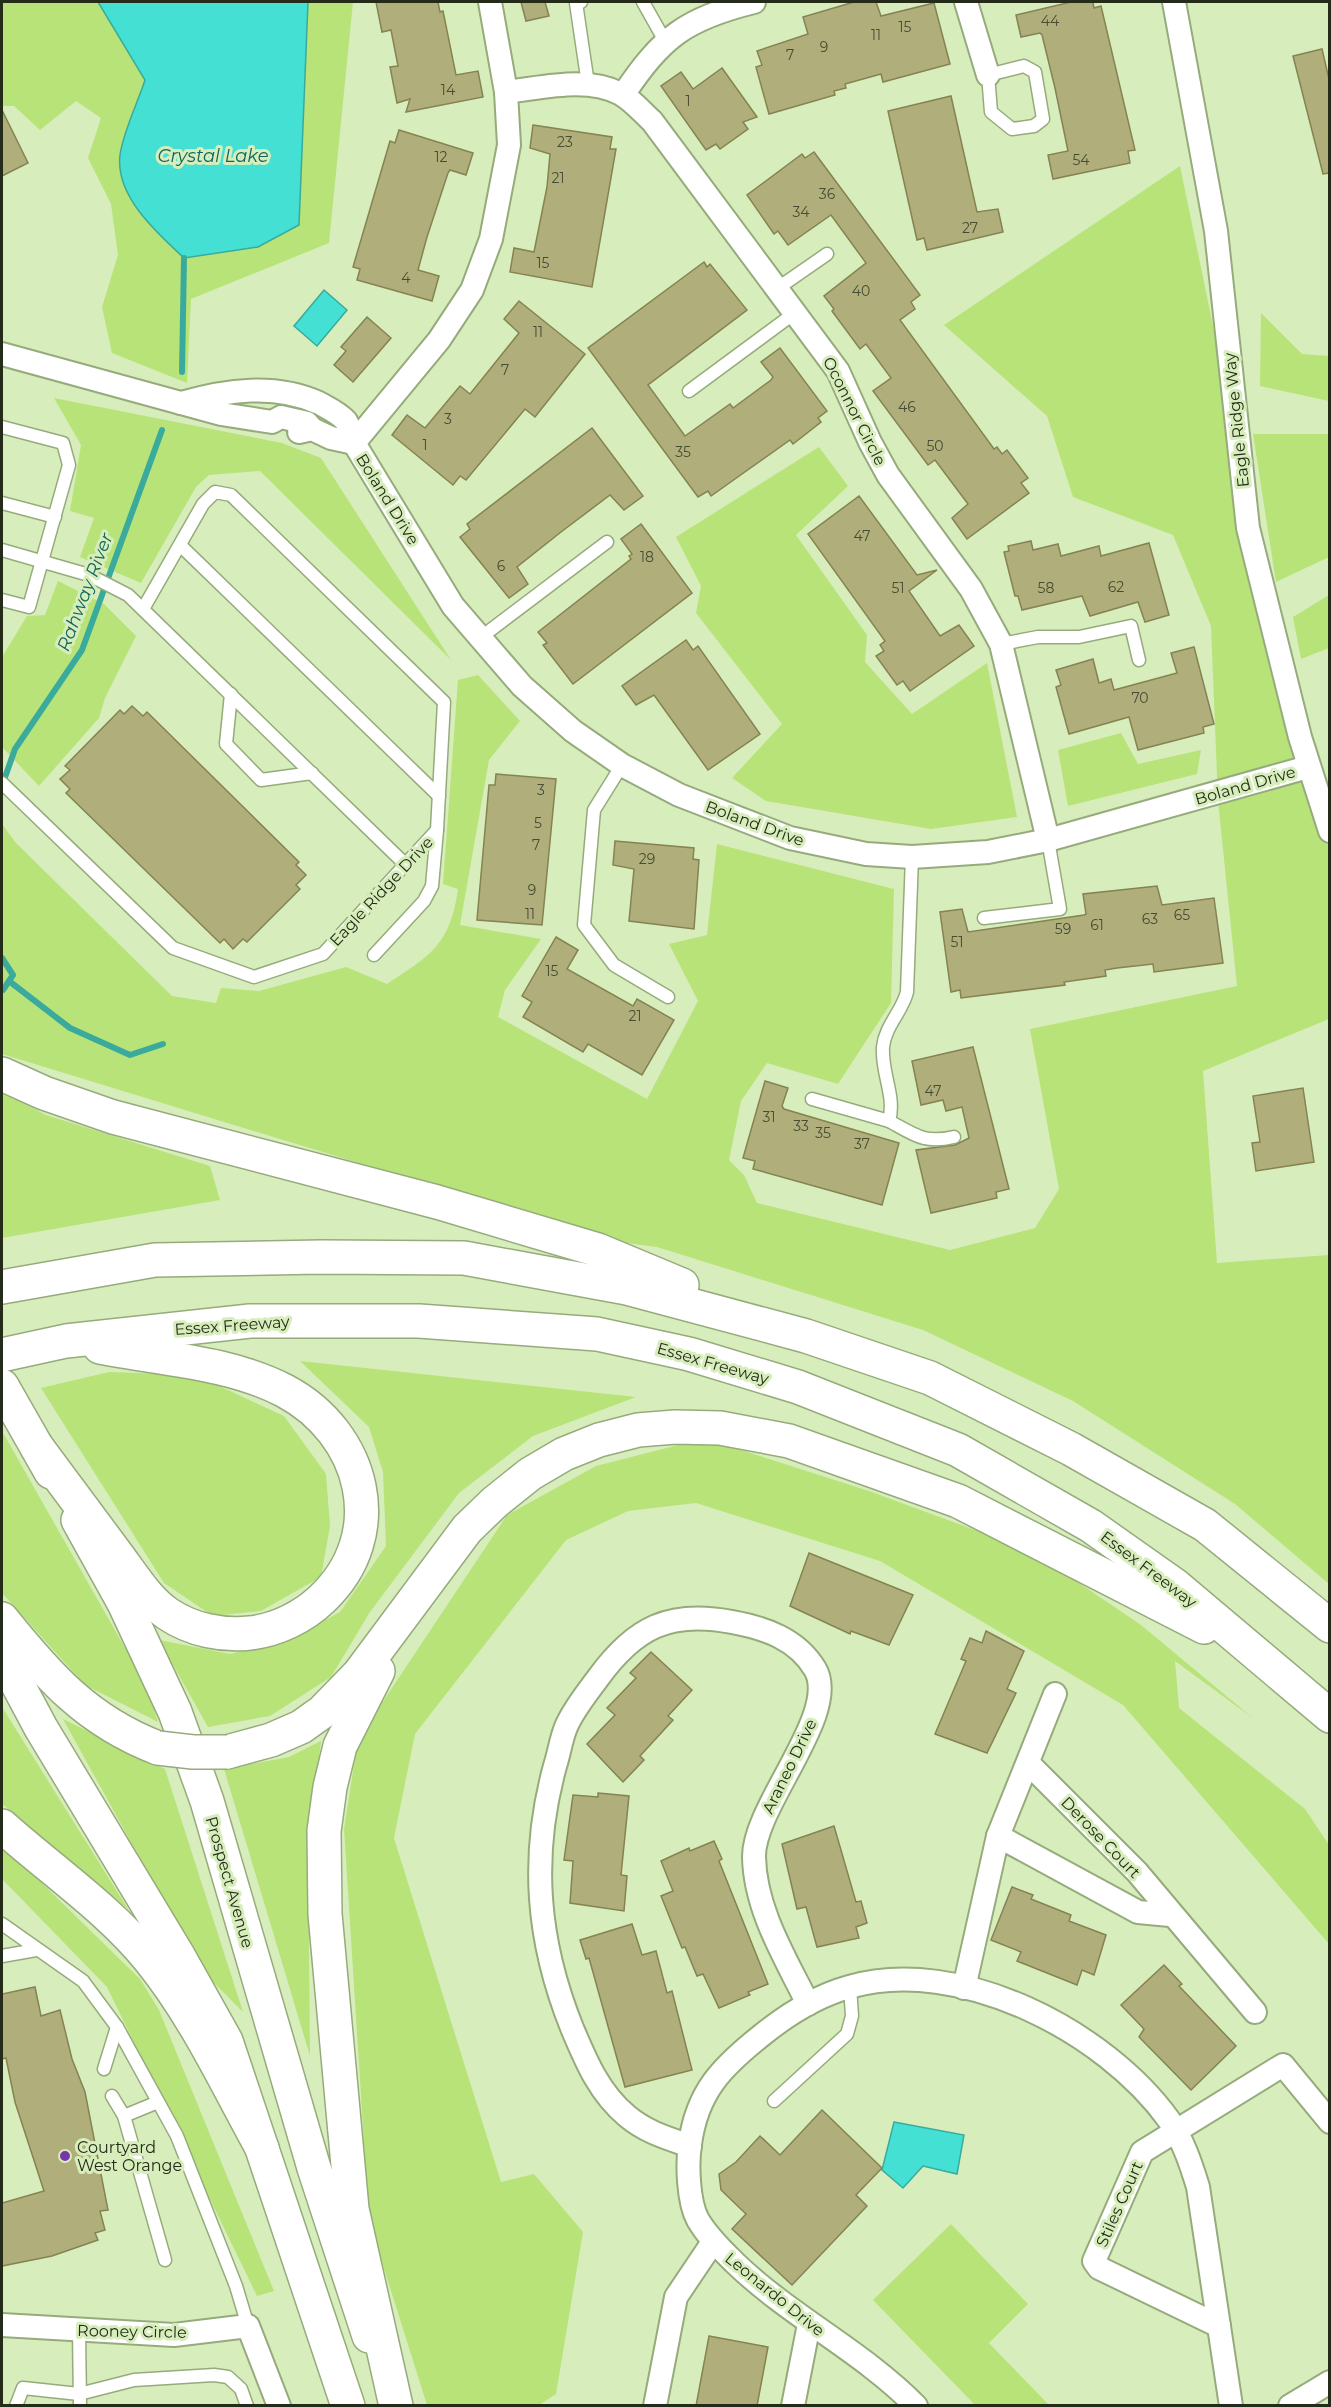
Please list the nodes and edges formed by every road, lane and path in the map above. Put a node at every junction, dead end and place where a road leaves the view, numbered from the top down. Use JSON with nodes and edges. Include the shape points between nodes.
{"nodes":[{"id":1,"x":490,"y":2,"type":"edge"},
{"id":2,"x":581,"y":2,"type":"edge"},
{"id":3,"x":643,"y":2,"type":"edge"},
{"id":4,"x":754,"y":2,"type":"edge"},
{"id":5,"x":966,"y":2,"type":"edge"},
{"id":6,"x":1174,"y":2,"type":"edge"},
{"id":7,"x":665,"y":40,"type":"junction"},
{"id":8,"x":988,"y":75,"type":"junction"},
{"id":9,"x":588,"y":84,"type":"junction"},
{"id":10,"x":506,"y":92,"type":"junction"},
{"id":11,"x":623,"y":95,"type":"junction"},
{"id":12,"x":827,"y":254,"type":"dead end"},
{"id":13,"x":778,"y":288,"type":"junction"},
{"id":14,"x":796,"y":312,"type":"junction"},
{"id":15,"x":2,"y":354,"type":"edge"},
{"id":16,"x":689,"y":391,"type":"dead end"},
{"id":17,"x":181,"y":403,"type":"junction"},
{"id":18,"x":267,"y":408,"type":"junction"},
{"id":19,"x":2,"y":427,"type":"edge"},
{"id":20,"x":354,"y":443,"type":"junction"},
{"id":21,"x":2,"y":503,"type":"edge"},
{"id":22,"x":55,"y":517,"type":"junction"},
{"id":23,"x":607,"y":542,"type":"dead end"},
{"id":24,"x":180,"y":545,"type":"junction"},
{"id":25,"x":2,"y":550,"type":"edge"},
{"id":26,"x":42,"y":561,"type":"junction"},
{"id":27,"x":2,"y":600,"type":"edge"},
{"id":28,"x":144,"y":609,"type":"junction"},
{"id":29,"x":480,"y":638,"type":"junction"},
{"id":30,"x":1000,"y":644,"type":"junction"},
{"id":31,"x":1139,"y":660,"type":"dead end"},
{"id":32,"x":231,"y":694,"type":"junction"},
{"id":33,"x":622,"y":765,"type":"junction"},
{"id":34,"x":1308,"y":767,"type":"junction"},
{"id":35,"x":312,"y":773,"type":"junction"},
{"id":36,"x":2,"y":783,"type":"edge"},
{"id":37,"x":439,"y":796,"type":"junction"},
{"id":38,"x":437,"y":830,"type":"junction"},
{"id":39,"x":1329,"y":831,"type":"edge"},
{"id":40,"x":1048,"y":840,"type":"junction"},
{"id":41,"x":912,"y":857,"type":"junction"},
{"id":42,"x":406,"y":866,"type":"junction"},
{"id":43,"x":984,"y":918,"type":"dead end"},
{"id":44,"x":374,"y":955,"type":"dead end"},
{"id":45,"x":668,"y":997,"type":"dead end"},
{"id":46,"x":2,"y":1074,"type":"edge"},
{"id":47,"x":812,"y":1099,"type":"dead end"},
{"id":48,"x":889,"y":1121,"type":"junction"},
{"id":49,"x":954,"y":1137,"type":"dead end"},
{"id":50,"x":2,"y":1287,"type":"edge"},
{"id":51,"x":806,"y":1336,"type":"junction"},
{"id":52,"x":66,"y":1341,"type":"junction"},
{"id":53,"x":2,"y":1355,"type":"edge"},
{"id":54,"x":8,"y":1397,"type":"edge"},
{"id":55,"x":37,"y":1447,"type":"junction"},
{"id":56,"x":424,"y":1587,"type":"junction"},
{"id":57,"x":2,"y":1619,"type":"edge"},
{"id":58,"x":1329,"y":1626,"type":"edge"},
{"id":59,"x":1253,"y":1652,"type":"junction"},
{"id":60,"x":2,"y":1655,"type":"edge"},
{"id":61,"x":1055,"y":1694,"type":"dead end"},
{"id":62,"x":1329,"y":1716,"type":"edge"},
{"id":63,"x":1029,"y":1764,"type":"junction"},
{"id":64,"x":2,"y":1826,"type":"edge"},
{"id":65,"x":998,"y":1836,"type":"junction"},
{"id":66,"x":1170,"y":1915,"type":"junction"},
{"id":67,"x":2,"y":1924,"type":"edge"},
{"id":68,"x":36,"y":1950,"type":"junction"},
{"id":69,"x":2,"y":1956,"type":"edge"},
{"id":70,"x":850,"y":1987,"type":"junction"},
{"id":71,"x":964,"y":1988,"type":"junction"},
{"id":72,"x":808,"y":2004,"type":"junction"},
{"id":73,"x":1255,"y":2012,"type":"dead end"},
{"id":74,"x":117,"y":2026,"type":"junction"},
{"id":75,"x":104,"y":2069,"type":"dead end"},
{"id":76,"x":112,"y":2096,"type":"dead end"},
{"id":77,"x":774,"y":2101,"type":"dead end"},
{"id":78,"x":158,"y":2102,"type":"junction"},
{"id":79,"x":123,"y":2116,"type":"junction"},
{"id":80,"x":1329,"y":2122,"type":"edge"},
{"id":81,"x":1175,"y":2131,"type":"junction"},
{"id":82,"x":690,"y":2146,"type":"junction"},
{"id":83,"x":262,"y":2148,"type":"junction"},
{"id":84,"x":713,"y":2242,"type":"junction"},
{"id":85,"x":165,"y":2260,"type":"dead end"},
{"id":86,"x":809,"y":2324,"type":"junction"},
{"id":87,"x":2,"y":2325,"type":"edge"},
{"id":88,"x":248,"y":2326,"type":"junction"},
{"id":89,"x":1219,"y":2326,"type":"junction"},
{"id":90,"x":79,"y":2330,"type":"junction"},
{"id":91,"x":1329,"y":2382,"type":"edge"},
{"id":92,"x":80,"y":2400,"type":"edge"},
{"id":93,"x":16,"y":2406,"type":"edge"},
{"id":94,"x":247,"y":2406,"type":"edge"},
{"id":95,"x":279,"y":2406,"type":"edge"},
{"id":96,"x":348,"y":2406,"type":"edge"},
{"id":97,"x":395,"y":2406,"type":"edge"},
{"id":98,"x":655,"y":2406,"type":"edge"},
{"id":99,"x":793,"y":2406,"type":"edge"},
{"id":100,"x":916,"y":2406,"type":"edge"},
{"id":101,"x":1231,"y":2406,"type":"edge"},
{"id":102,"x":1290,"y":2406,"type":"edge"}],
"edges":[{"from":1,"to":10,"type":"street"},
{"from":2,"to":9,"type":"lane","via":[[576,3]]},
{"from":3,"to":7,"type":"lane"},
{"from":4,"to":7,"type":"street","via":[[694,21]]},
{"from":5,"to":8,"type":"street"},
{"from":6,"to":34,"type":"street","name":"Eagle Ridge Way","via":[[1216,231],[1248,528]]},
{"from":7,"to":11,"type":"street"},
{"from":8,"to":8,"type":"lane","via":[[990,112],[1012,129],[1034,126],[1042,119],[1035,72],[1024,66]]},
{"from":9,"to":10,"type":"street","name":"Oconnor Circle"},
{"from":9,"to":11,"type":"street","name":"Oconnor Circle"},
{"from":10,"to":20,"type":"street","via":[[509,145],[501,197],[472,290],[440,340]]},
{"from":11,"to":13,"type":"street","name":"Oconnor Circle","via":[[652,121]]},
{"from":12,"to":13,"type":"lane"},
{"from":13,"to":14,"type":"street","name":"Oconnor Circle"},
{"from":14,"to":16,"type":"lane"},
{"from":14,"to":30,"type":"street","name":"Oconnor Circle","via":[[838,371],[888,475],[971,590]]},
{"from":15,"to":17,"type":"street","name":"Boland Drive"},
{"from":17,"to":18,"type":"street","name":"Boland Drive","via":[[221,414]]},
{"from":17,"to":18,"type":"street","name":"Boland Drive","via":[[215,393]]},
{"from":18,"to":20,"type":"street","name":"Boland Drive","via":[[281,417],[307,423],[331,438]]},
{"from":18,"to":20,"type":"street","name":"Boland Drive","via":[[293,393],[332,409],[346,422]]},
{"from":19,"to":22,"type":"lane","via":[[63,443],[69,465]]},
{"from":20,"to":29,"type":"street","name":"Boland Drive","via":[[453,606]]},
{"from":21,"to":22,"type":"lane"},
{"from":22,"to":26,"type":"lane"},
{"from":23,"to":29,"type":"lane"},
{"from":24,"to":28,"type":"lane","name":"Eagle Ridge Drive"},
{"from":24,"to":37,"type":"lane"},
{"from":24,"to":37,"type":"lane","name":"Eagle Ridge Drive","via":[[203,504],[215,492],[231,495],[444,702]]},
{"from":25,"to":26,"type":"lane"},
{"from":26,"to":27,"type":"lane","via":[[29,607]]},
{"from":26,"to":28,"type":"lane","via":[[94,578]]},
{"from":28,"to":32,"type":"lane"},
{"from":29,"to":33,"type":"street","name":"Boland Drive","via":[[522,686],[565,724]]},
{"from":30,"to":31,"type":"lane","via":[[1038,637],[1079,637],[1131,626]]},
{"from":30,"to":40,"type":"street","name":"Oconnor Circle"},
{"from":32,"to":35,"type":"lane"},
{"from":32,"to":35,"type":"lane","via":[[226,744],[261,780]]},
{"from":33,"to":41,"type":"street","name":"Boland Drive","via":[[679,795],[790,838],[867,854]]},
{"from":33,"to":45,"type":"lane","via":[[594,810],[584,925],[614,964]]},
{"from":34,"to":39,"type":"street","name":"Eagle Ridge Way"},
{"from":34,"to":40,"type":"street","name":"Boland Drive"},
{"from":35,"to":42,"type":"lane"},
{"from":36,"to":42,"type":"lane","name":"Eagle Ridge Drive","via":[[173,948],[254,977],[323,954]]},
{"from":37,"to":38,"type":"lane","name":"Eagle Ridge Drive"},
{"from":38,"to":42,"type":"lane","name":"Eagle Ridge Drive"},
{"from":38,"to":44,"type":"lane","via":[[432,886],[424,901]]},
{"from":40,"to":41,"type":"street","name":"Boland Drive","via":[[988,852]]},
{"from":40,"to":43,"type":"lane","via":[[1060,909]]},
{"from":41,"to":48,"type":"lane","via":[[907,992],[883,1046],[892,1108]]},
{"from":46,"to":51,"type":"main road","via":[[113,1117],[437,1202],[598,1250]]},
{"from":47,"to":48,"type":"lane"},
{"from":48,"to":49,"type":"lane","via":[[935,1142]]},
{"from":50,"to":51,"type":"main road","via":[[155,1260],[464,1258],[627,1288]]},
{"from":51,"to":58,"type":"main road","via":[[930,1378],[1071,1449],[1205,1525]]},
{"from":52,"to":53,"type":"main road","name":"Essex Freeway"},
{"from":52,"to":55,"type":"main road","via":[[233,1372],[285,1391],[309,1406],[343,1443],[352,1463],[362,1507],[362,1529],[346,1570],[310,1610],[263,1631],[216,1633],[167,1614],[145,1592]]},
{"from":52,"to":59,"type":"main road","name":"Essex Freeway","via":[[250,1321],[419,1321],[597,1334],[689,1354],[798,1387],[958,1450],[1091,1526],[1176,1586]]},
{"from":54,"to":55,"type":"main road","name":"Prospect Avenue"},
{"from":55,"to":97,"type":"main road","name":"Prospect Avenue","via":[[124,1603],[175,1712],[207,1802],[344,2265]]},
{"from":56,"to":57,"type":"main road","bridge":true,"via":[[359,1674],[322,1712],[272,1740],[227,1752],[158,1748],[128,1737],[77,1703],[43,1670]]},
{"from":56,"to":59,"type":"main road","via":[[467,1529],[495,1502],[564,1454],[638,1430],[720,1428],[789,1441],[958,1502]]},
{"from":56,"to":97,"type":"main road","via":[[340,1746],[324,1831],[325,1914],[352,2209]]},
{"from":59,"to":62,"type":"main road","name":"Essex Freeway"},
{"from":60,"to":83,"type":"main road","via":[[40,1728],[180,1957],[226,2041]]},
{"from":61,"to":63,"type":"street"},
{"from":63,"to":65,"type":"street"},
{"from":63,"to":66,"type":"street","name":"Derose Court","via":[[1137,1872]]},
{"from":64,"to":83,"type":"main road","via":[[102,1911],[149,1958],[180,2000]]},
{"from":65,"to":66,"type":"street","name":"Derose Court","via":[[1138,1912]]},
{"from":65,"to":71,"type":"street"},
{"from":66,"to":73,"type":"street","name":"Derose Court"},
{"from":67,"to":68,"type":"lane"},
{"from":68,"to":69,"type":"lane"},
{"from":68,"to":74,"type":"lane","via":[[83,1981]]},
{"from":70,"to":71,"type":"street","name":"Leonardo Drive","via":[[913,1980]]},
{"from":70,"to":72,"type":"street","name":"Leonardo Drive"},
{"from":70,"to":77,"type":"lane","via":[[852,2016],[847,2034]]},
{"from":71,"to":81,"type":"street","name":"Leonardo Drive","via":[[1034,2011],[1070,2030],[1118,2067],[1150,2098]]},
{"from":72,"to":82,"type":"street","name":"Leonardo Drive","via":[[734,2058],[710,2084],[694,2117]]},
{"from":72,"to":82,"type":"street","name":"Araneo Drive","via":[[768,1921],[754,1856],[759,1827],[801,1748],[819,1702],[818,1673],[793,1644],[758,1627],[705,1617],[674,1618],[633,1640],[609,1663],[566,1727],[544,1808],[540,1882],[550,1959],[587,2063],[604,2092],[626,2115],[646,2131]]},
{"from":74,"to":75,"type":"lane"},
{"from":74,"to":78,"type":"lane"},
{"from":76,"to":79,"type":"lane"},
{"from":78,"to":79,"type":"lane"},
{"from":78,"to":88,"type":"lane","via":[[177,2136]]},
{"from":79,"to":85,"type":"lane"},
{"from":80,"to":81,"type":"street","via":[[1283,2065]]},
{"from":81,"to":89,"type":"street","name":"Leonardo Drive","via":[[1198,2187]]},
{"from":81,"to":89,"type":"street","name":"Stiles Court","via":[[1142,2152],[1094,2261],[1099,2268]]},
{"from":82,"to":84,"type":"street","name":"Leonardo Drive","via":[[687,2166],[696,2218]]},
{"from":83,"to":96,"type":"main road"},
{"from":84,"to":86,"type":"street","name":"Leonardo Drive","via":[[748,2276]]},
{"from":84,"to":98,"type":"street","via":[[676,2297]]},
{"from":86,"to":99,"type":"street"},
{"from":86,"to":100,"type":"street","name":"Leonardo Drive","via":[[896,2386]]},
{"from":87,"to":90,"type":"street","name":"Rooney Circle"},
{"from":88,"to":90,"type":"street","name":"Rooney Circle","via":[[174,2335]]},
{"from":88,"to":95,"type":"street"},
{"from":89,"to":101,"type":"street","name":"Leonardo Drive"},
{"from":90,"to":92,"type":"lane"},
{"from":91,"to":102,"type":"street"},
{"from":92,"to":93,"type":"lane","via":[[23,2388]]},
{"from":92,"to":94,"type":"lane","via":[[134,2380],[214,2375],[228,2377],[241,2389]]}]}
